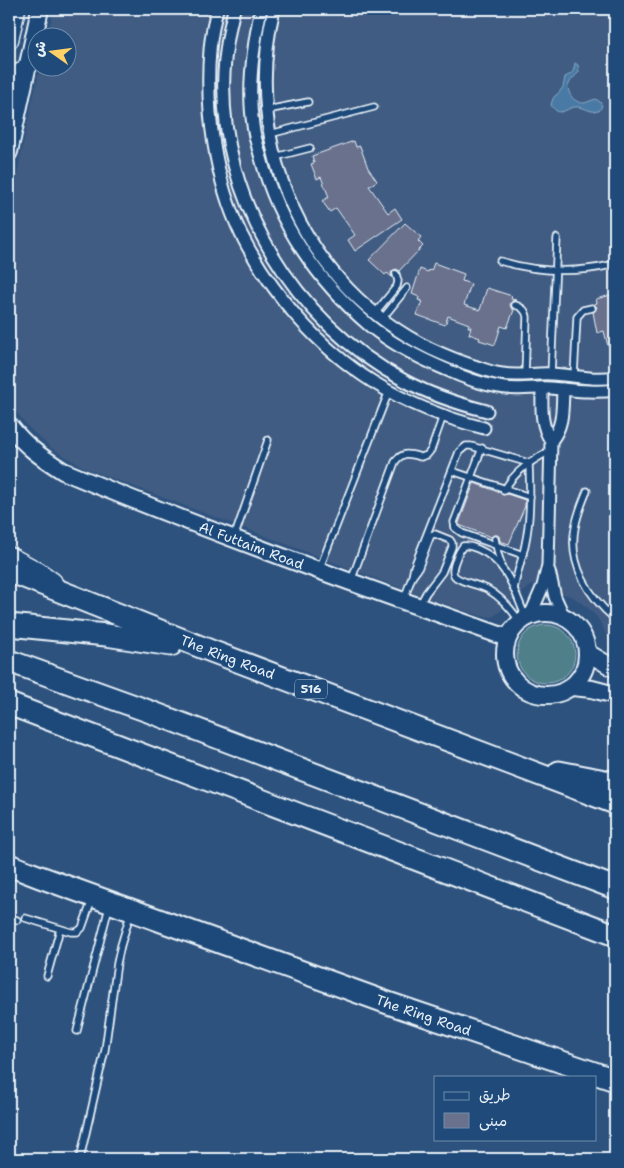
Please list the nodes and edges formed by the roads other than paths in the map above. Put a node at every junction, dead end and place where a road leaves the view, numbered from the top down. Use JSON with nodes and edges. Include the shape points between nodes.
{"nodes":[{"id":1,"x":16,"y":9,"type":"edge"},
{"id":2,"x":40,"y":9,"type":"edge"},
{"id":3,"x":217,"y":9,"type":"edge"},
{"id":4,"x":234,"y":9,"type":"edge"},
{"id":5,"x":261,"y":9,"type":"edge"},
{"id":6,"x":274,"y":9,"type":"edge"},
{"id":7,"x":36,"y":28,"type":"edge"},
{"id":8,"x":9,"y":40,"type":"edge"},
{"id":9,"x":28,"y":66,"type":"joint"},
{"id":10,"x":252,"y":71,"type":"junction"},
{"id":11,"x":266,"y":72,"type":"junction"},
{"id":12,"x":9,"y":84,"type":"edge"},
{"id":13,"x":224,"y":88,"type":"junction"},
{"id":14,"x":209,"y":89,"type":"junction"},
{"id":15,"x":308,"y":102,"type":"dead end"},
{"id":16,"x":374,"y":107,"type":"dead end"},
{"id":17,"x":267,"y":110,"type":"junction"},
{"id":18,"x":270,"y":134,"type":"junction"},
{"id":19,"x":310,"y":148,"type":"dead end"},
{"id":20,"x":9,"y":152,"type":"edge"},
{"id":21,"x":275,"y":157,"type":"junction"},
{"id":22,"x":287,"y":195,"type":"junction"},
{"id":23,"x":274,"y":200,"type":"junction"},
{"id":24,"x":557,"y":238,"type":"dead end"},
{"id":25,"x":500,"y":260,"type":"dead end"},
{"id":26,"x":611,"y":265,"type":"dead end"},
{"id":27,"x":555,"y":271,"type":"junction"},
{"id":28,"x":396,"y":274,"type":"dead end"},
{"id":29,"x":407,"y":288,"type":"dead end"},
{"id":30,"x":355,"y":296,"type":"junction"},
{"id":31,"x":346,"y":304,"type":"junction"},
{"id":32,"x":515,"y":305,"type":"dead end"},
{"id":33,"x":592,"y":308,"type":"dead end"},
{"id":34,"x":378,"y":316,"type":"junction"},
{"id":35,"x":476,"y":367,"type":"junction"},
{"id":36,"x":551,"y":374,"type":"junction"},
{"id":37,"x":525,"y":375,"type":"junction"},
{"id":38,"x":574,"y":377,"type":"junction"},
{"id":39,"x":615,"y":377,"type":"edge"},
{"id":40,"x":472,"y":380,"type":"junction"},
{"id":41,"x":542,"y":388,"type":"junction"},
{"id":42,"x":563,"y":389,"type":"junction"},
{"id":43,"x":615,"y":390,"type":"edge"},
{"id":44,"x":389,"y":391,"type":"junction"},
{"id":45,"x":487,"y":411,"type":"dead end"},
{"id":46,"x":442,"y":416,"type":"junction"},
{"id":47,"x":9,"y":425,"type":"edge"},
{"id":48,"x":484,"y":428,"type":"dead end"},
{"id":49,"x":268,"y":440,"type":"dead end"},
{"id":50,"x":551,"y":446,"type":"junction"},
{"id":51,"x":482,"y":448,"type":"junction"},
{"id":52,"x":529,"y":463,"type":"junction"},
{"id":53,"x":452,"y":471,"type":"junction"},
{"id":54,"x":471,"y":478,"type":"junction"},
{"id":55,"x":505,"y":490,"type":"junction"},
{"id":56,"x":587,"y":491,"type":"dead end"},
{"id":57,"x":530,"y":497,"type":"junction"},
{"id":58,"x":234,"y":538,"type":"junction"},
{"id":59,"x":496,"y":542,"type":"junction"},
{"id":60,"x":523,"y":555,"type":"junction"},
{"id":61,"x":9,"y":556,"type":"edge"},
{"id":62,"x":548,"y":565,"type":"junction"},
{"id":63,"x":503,"y":568,"type":"junction"},
{"id":64,"x":319,"y":570,"type":"junction"},
{"id":65,"x":9,"y":571,"type":"edge"},
{"id":66,"x":412,"y":577,"type":"junction"},
{"id":67,"x":351,"y":581,"type":"junction"},
{"id":68,"x":514,"y":590,"type":"junction"},
{"id":69,"x":73,"y":597,"type":"junction"},
{"id":70,"x":411,"y":604,"type":"junction"},
{"id":71,"x":564,"y":617,"type":"junction"},
{"id":72,"x":525,"y":619,"type":"junction"},
{"id":73,"x":615,"y":620,"type":"edge"},
{"id":74,"x":9,"y":625,"type":"edge"},
{"id":75,"x":508,"y":638,"type":"junction"},
{"id":76,"x":211,"y":651,"type":"junction"},
{"id":77,"x":588,"y":653,"type":"junction"},
{"id":78,"x":9,"y":661,"type":"edge"},
{"id":79,"x":615,"y":669,"type":"edge"},
{"id":80,"x":572,"y":687,"type":"junction"},
{"id":81,"x":615,"y":695,"type":"edge"},
{"id":82,"x":9,"y":704,"type":"edge"},
{"id":83,"x":522,"y":768,"type":"junction"},
{"id":84,"x":615,"y":782,"type":"edge"},
{"id":85,"x":615,"y":803,"type":"edge"},
{"id":86,"x":9,"y":865,"type":"edge"},
{"id":87,"x":9,"y":876,"type":"edge"},
{"id":88,"x":40,"y":878,"type":"junction"},
{"id":89,"x":615,"y":888,"type":"edge"},
{"id":90,"x":102,"y":900,"type":"junction"},
{"id":91,"x":131,"y":910,"type":"junction"},
{"id":92,"x":9,"y":917,"type":"edge"},
{"id":93,"x":25,"y":918,"type":"dead end"},
{"id":94,"x":16,"y":920,"type":"dead end"},
{"id":95,"x":60,"y":930,"type":"junction"},
{"id":96,"x":615,"y":935,"type":"edge"},
{"id":97,"x":47,"y":976,"type":"dead end"},
{"id":98,"x":76,"y":1031,"type":"dead end"},
{"id":99,"x":615,"y":1080,"type":"edge"},
{"id":100,"x":80,"y":1159,"type":"edge"}],
"edges":[{"from":1,"to":8,"type":"main road"},
{"from":2,"to":7,"type":"street"},
{"from":3,"to":14,"type":"street","via":[[210,48]]},
{"from":4,"to":13,"type":"street"},
{"from":5,"to":10,"type":"street"},
{"from":6,"to":11,"type":"street"},
{"from":9,"to":12,"type":"main road"},
{"from":9,"to":20,"type":"street"},
{"from":10,"to":11,"type":"street"},
{"from":10,"to":23,"type":"street","via":[[253,125]]},
{"from":11,"to":17,"type":"street"},
{"from":13,"to":14,"type":"street"},
{"from":13,"to":45,"type":"street","via":[[232,154],[244,196],[271,252],[306,302],[350,344],[385,370],[431,393]]},
{"from":14,"to":44,"type":"street","via":[[214,138],[225,189],[241,234],[263,272],[289,308],[320,340],[354,369]]},
{"from":15,"to":17,"type":"lane"},
{"from":16,"to":18,"type":"lane"},
{"from":17,"to":18,"type":"street"},
{"from":18,"to":21,"type":"street"},
{"from":19,"to":21,"type":"lane"},
{"from":21,"to":22,"type":"street"},
{"from":22,"to":23,"type":"street"},
{"from":22,"to":30,"type":"street","via":[[318,252]]},
{"from":23,"to":31,"type":"street","via":[[313,267]]},
{"from":24,"to":27,"type":"lane"},
{"from":25,"to":27,"type":"lane","via":[[527,268]]},
{"from":26,"to":27,"type":"lane","via":[[589,270]]},
{"from":27,"to":36,"type":"lane"},
{"from":28,"to":34,"type":"lane","via":[[396,286]]},
{"from":29,"to":34,"type":"lane"},
{"from":30,"to":31,"type":"street"},
{"from":30,"to":34,"type":"street"},
{"from":31,"to":40,"type":"street","via":[[371,327],[403,348]]},
{"from":32,"to":37,"type":"lane","via":[[522,308],[528,317]]},
{"from":33,"to":38,"type":"lane","via":[[583,310],[577,317]]},
{"from":34,"to":35,"type":"street","via":[[419,343]]},
{"from":35,"to":37,"type":"street","via":[[502,374]]},
{"from":35,"to":40,"type":"street"},
{"from":36,"to":37,"type":"street"},
{"from":36,"to":38,"type":"street"},
{"from":38,"to":39,"type":"street"},
{"from":40,"to":41,"type":"street","via":[[512,389]]},
{"from":41,"to":42,"type":"street"},
{"from":41,"to":50,"type":"street","via":[[543,427]]},
{"from":42,"to":43,"type":"street"},
{"from":42,"to":50,"type":"street","via":[[562,420]]},
{"from":44,"to":46,"type":"street"},
{"from":44,"to":64,"type":"lane"},
{"from":46,"to":48,"type":"street"},
{"from":46,"to":67,"type":"lane","via":[[429,454],[421,457],[407,453],[395,462]]},
{"from":47,"to":58,"type":"street","name":"Al Futtaim Road","via":[[18,438],[62,471]]},
{"from":49,"to":58,"type":"lane"},
{"from":50,"to":52,"type":"lane"},
{"from":50,"to":62,"type":"street"},
{"from":51,"to":52,"type":"lane"},
{"from":51,"to":53,"type":"lane","via":[[471,446],[462,449]]},
{"from":51,"to":54,"type":"lane"},
{"from":52,"to":55,"type":"lane","via":[[512,478]]},
{"from":52,"to":57,"type":"lane"},
{"from":53,"to":54,"type":"lane"},
{"from":53,"to":66,"type":"lane"},
{"from":54,"to":55,"type":"lane"},
{"from":54,"to":59,"type":"lane","via":[[454,522],[455,528]]},
{"from":55,"to":57,"type":"lane"},
{"from":56,"to":73,"type":"lane","via":[[574,531],[576,561],[583,581]]},
{"from":57,"to":60,"type":"lane"},
{"from":58,"to":64,"type":"street","name":"Al Futtaim Road"},
{"from":59,"to":60,"type":"lane"},
{"from":59,"to":63,"type":"lane"},
{"from":60,"to":68,"type":"lane"},
{"from":61,"to":69,"type":"main road","via":[[39,572]]},
{"from":62,"to":71,"type":"street"},
{"from":62,"to":72,"type":"street","via":[[544,586]]},
{"from":63,"to":68,"type":"lane"},
{"from":63,"to":72,"type":"lane","via":[[482,551],[465,545],[453,573],[456,578],[493,593]]},
{"from":64,"to":67,"type":"street","name":"Al Futtaim Road"},
{"from":65,"to":69,"type":"highway","name":"The Ring Road","number":"516"},
{"from":66,"to":70,"type":"lane"},
{"from":66,"to":70,"type":"lane","via":[[420,566],[431,536],[435,534],[452,542],[442,572],[426,593]]},
{"from":67,"to":70,"type":"street","name":"Al Futtaim Road"},
{"from":68,"to":72,"type":"lane"},
{"from":69,"to":76,"type":"highway","name":"The Ring Road","number":"516"},
{"from":70,"to":75,"type":"street","name":"Al Futtaim Road"},
{"from":71,"to":72,"type":"street","via":[[541,613]]},
{"from":71,"to":77,"type":"street","via":[[581,632]]},
{"from":72,"to":75,"type":"street"},
{"from":74,"to":76,"type":"highway","number":"516"},
{"from":75,"to":80,"type":"street","via":[[505,653],[507,669],[527,692],[543,696],[558,694]]},
{"from":76,"to":83,"type":"highway","name":"The Ring Road","number":"516"},
{"from":77,"to":79,"type":"street"},
{"from":77,"to":80,"type":"street","via":[[584,672]]},
{"from":78,"to":89,"type":"highway"},
{"from":80,"to":81,"type":"street"},
{"from":82,"to":96,"type":"highway"},
{"from":83,"to":84,"type":"highway"},
{"from":83,"to":85,"type":"highway","name":"The Ring Road","number":"516"},
{"from":86,"to":88,"type":"highway","name":"The Ring Road"},
{"from":87,"to":88,"type":"main road"},
{"from":88,"to":90,"type":"highway","name":"The Ring Road"},
{"from":90,"to":91,"type":"highway","name":"The Ring Road"},
{"from":90,"to":95,"type":"lane","via":[[80,930],[74,933]]},
{"from":90,"to":98,"type":"lane"},
{"from":91,"to":99,"type":"highway","name":"The Ring Road","via":[[388,1003]]},
{"from":91,"to":100,"type":"lane","via":[[120,945],[105,1050]]},
{"from":92,"to":94,"type":"lane"},
{"from":93,"to":95,"type":"lane"},
{"from":95,"to":97,"type":"lane"}]}
